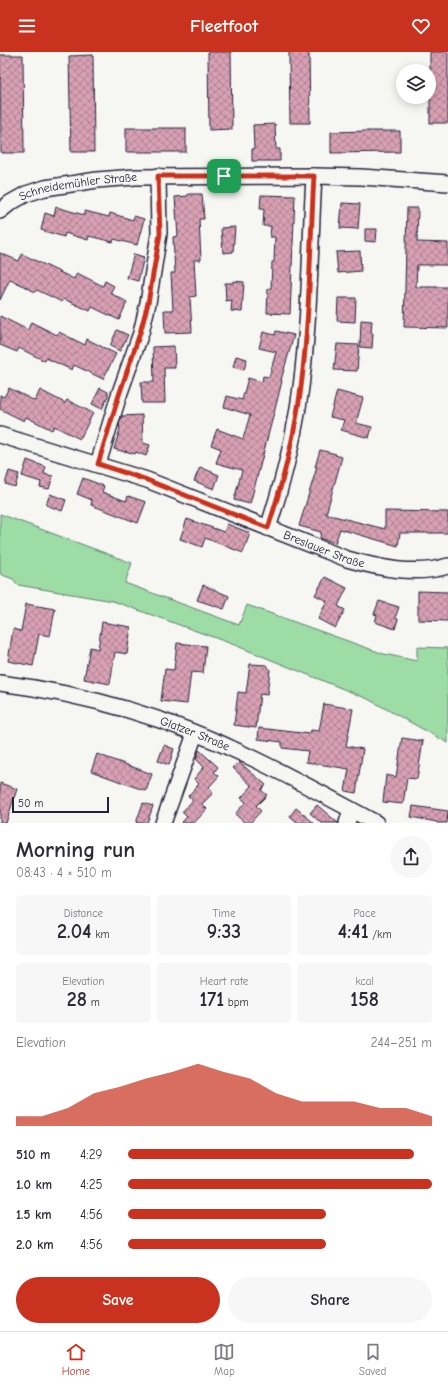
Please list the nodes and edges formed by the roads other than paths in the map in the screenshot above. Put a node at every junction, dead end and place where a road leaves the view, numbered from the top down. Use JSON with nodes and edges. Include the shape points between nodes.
{"nodes":[{"id":1,"x":158,"y":176,"type":"junction"},
{"id":2,"x":314,"y":176,"type":"junction"},
{"id":3,"x":448,"y":183,"type":"edge"},
{"id":4,"x":0,"y":210,"type":"edge"},
{"id":5,"x":0,"y":434,"type":"edge"},
{"id":6,"x":98,"y":464,"type":"junction"},
{"id":7,"x":268,"y":528,"type":"junction"},
{"id":8,"x":448,"y":566,"type":"edge"},
{"id":9,"x":0,"y":683,"type":"edge"},
{"id":10,"x":195,"y":734,"type":"junction"},
{"id":11,"x":349,"y":816,"type":"edge"},
{"id":12,"x":163,"y":823,"type":"edge"},
{"id":13,"x":376,"y":823,"type":"edge"}],
"edges":[{"from":1,"to":2,"type":"street","name":"Schneidemühler Straße"},
{"from":1,"to":4,"type":"street","name":"Schneidemühler Straße","via":[[97,180],[45,188],[26,194]]},
{"from":1,"to":6,"type":"street","via":[[160,234],[148,303]]},
{"from":2,"to":3,"type":"street","name":"Schneidemühler Straße"},
{"from":2,"to":7,"type":"street","via":[[301,387],[289,453]]},
{"from":5,"to":6,"type":"street","name":"Breslauer Straße"},
{"from":6,"to":7,"type":"street","name":"Breslauer Straße","via":[[147,480]]},
{"from":7,"to":8,"type":"street","name":"Breslauer Straße","via":[[347,559],[378,568],[412,570]]},
{"from":9,"to":10,"type":"street","name":"Glatzer Straße","via":[[119,708],[152,717]]},
{"from":10,"to":11,"type":"street","name":"Glatzer Straße","via":[[252,758]]},
{"from":10,"to":12,"type":"street"},
{"from":11,"to":13,"type":"street","name":"Glatzer Straße"}]}
